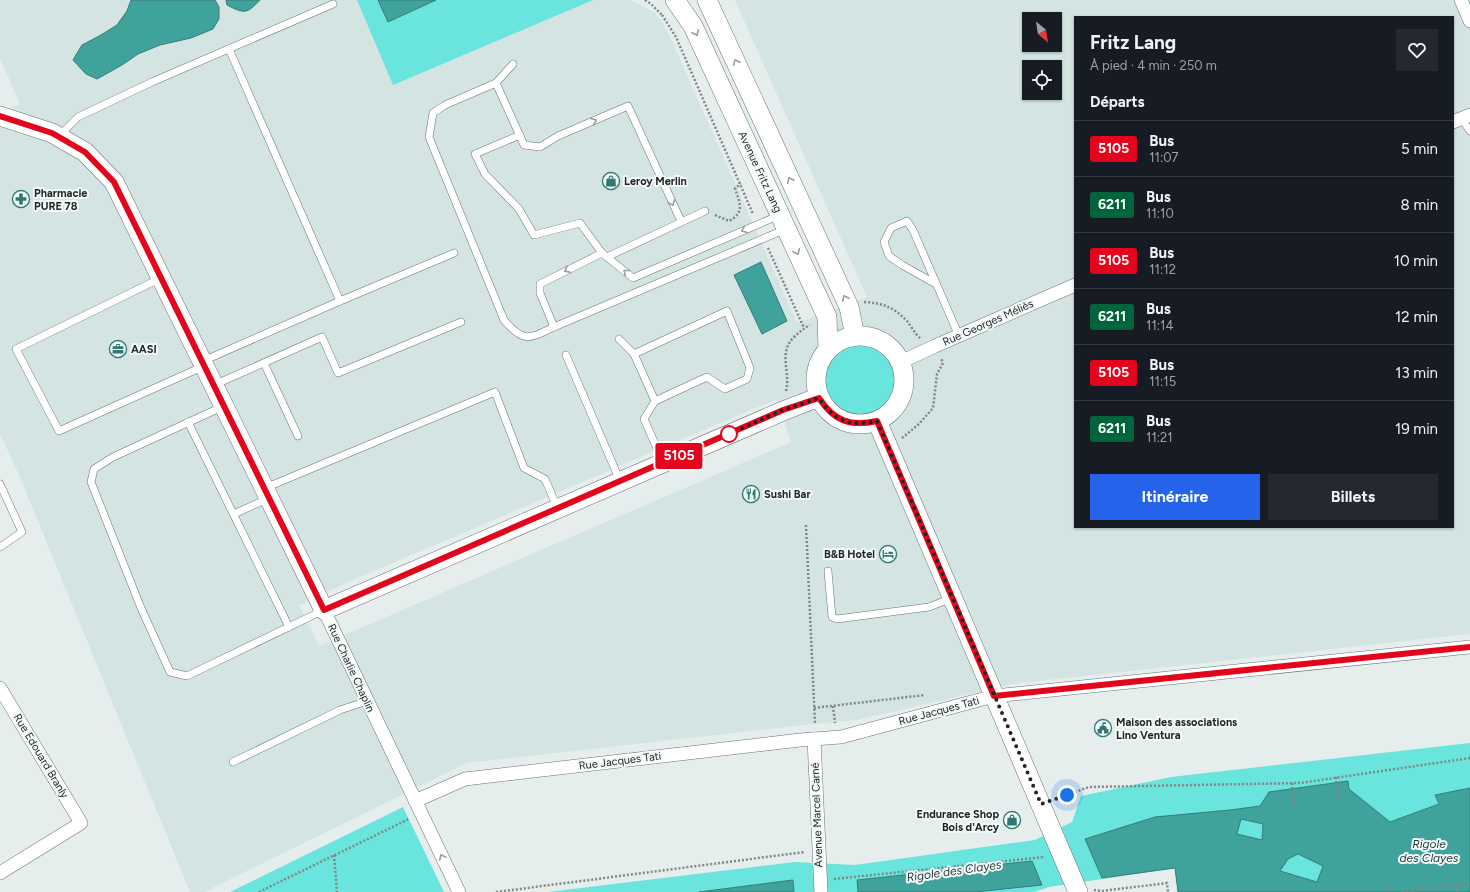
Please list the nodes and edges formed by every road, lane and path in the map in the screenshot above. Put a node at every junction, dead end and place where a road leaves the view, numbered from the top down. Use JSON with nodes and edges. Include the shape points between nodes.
{"nodes":[{"id":1,"x":645,"y":0,"type":"edge"},
{"id":2,"x":707,"y":0,"type":"edge"},
{"id":3,"x":1461,"y":0,"type":"edge"},
{"id":4,"x":333,"y":4,"type":"dead end"},
{"id":5,"x":671,"y":6,"type":"edge"},
{"id":6,"x":662,"y":15,"type":"junction"},
{"id":7,"x":1470,"y":21,"type":"edge"},
{"id":8,"x":228,"y":49,"type":"junction"},
{"id":9,"x":513,"y":64,"type":"dead end"},
{"id":10,"x":496,"y":83,"type":"junction"},
{"id":11,"x":0,"y":116,"type":"edge"},
{"id":12,"x":1462,"y":119,"type":"edge"},
{"id":13,"x":1470,"y":131,"type":"edge"},
{"id":14,"x":520,"y":135,"type":"junction"},
{"id":15,"x":58,"y":136,"type":"junction"},
{"id":16,"x":741,"y":184,"type":"junction"},
{"id":17,"x":704,"y":211,"type":"joint"},
{"id":18,"x":681,"y":221,"type":"junction"},
{"id":19,"x":756,"y":221,"type":"dead end"},
{"id":20,"x":783,"y":222,"type":"junction"},
{"id":21,"x":767,"y":246,"type":"dead end"},
{"id":22,"x":454,"y":253,"type":"dead end"},
{"id":23,"x":605,"y":255,"type":"junction"},
{"id":24,"x":161,"y":278,"type":"junction"},
{"id":25,"x":936,"y":284,"type":"junction"},
{"id":26,"x":1074,"y":285,"type":"edge"},
{"id":27,"x":340,"y":301,"type":"junction"},
{"id":28,"x":859,"y":303,"type":"dead end"},
{"id":29,"x":461,"y":322,"type":"dead end"},
{"id":30,"x":554,"y":327,"type":"junction"},
{"id":31,"x":855,"y":336,"type":"junction"},
{"id":32,"x":959,"y":336,"type":"junction"},
{"id":33,"x":926,"y":337,"type":"dead end"},
{"id":34,"x":619,"y":339,"type":"dead end"},
{"id":35,"x":828,"y":349,"type":"junction"},
{"id":36,"x":634,"y":354,"type":"junction"},
{"id":37,"x":566,"y":355,"type":"dead end"},
{"id":38,"x":940,"y":356,"type":"dead end"},
{"id":39,"x":901,"y":362,"type":"junction"},
{"id":40,"x":264,"y":363,"type":"junction"},
{"id":41,"x":203,"y":364,"type":"junction"},
{"id":42,"x":214,"y":385,"type":"junction"},
{"id":43,"x":819,"y":398,"type":"junction"},
{"id":44,"x":655,"y":401,"type":"junction"},
{"id":45,"x":224,"y":406,"type":"junction"},
{"id":46,"x":783,"y":410,"type":"junction"},
{"id":47,"x":877,"y":421,"type":"junction"},
{"id":48,"x":188,"y":422,"type":"junction"},
{"id":49,"x":298,"y":436,"type":"dead end"},
{"id":50,"x":890,"y":451,"type":"junction"},
{"id":51,"x":664,"y":462,"type":"junction"},
{"id":52,"x":620,"y":481,"type":"junction"},
{"id":53,"x":0,"y":484,"type":"edge"},
{"id":54,"x":267,"y":493,"type":"junction"},
{"id":55,"x":557,"y":509,"type":"junction"},
{"id":56,"x":234,"y":514,"type":"junction"},
{"id":57,"x":806,"y":525,"type":"dead end"},
{"id":58,"x":0,"y":547,"type":"edge"},
{"id":59,"x":828,"y":571,"type":"dead end"},
{"id":60,"x":953,"y":598,"type":"junction"},
{"id":61,"x":324,"y":610,"type":"junction"},
{"id":62,"x":289,"y":627,"type":"junction"},
{"id":63,"x":1470,"y":648,"type":"edge"},
{"id":64,"x":0,"y":688,"type":"edge"},
{"id":65,"x":925,"y":695,"type":"dead end"},
{"id":66,"x":994,"y":696,"type":"junction"},
{"id":67,"x":367,"y":701,"type":"junction"},
{"id":68,"x":833,"y":706,"type":"junction"},
{"id":69,"x":814,"y":708,"type":"junction"},
{"id":70,"x":835,"y":726,"type":"dead end"},
{"id":71,"x":815,"y":733,"type":"junction"},
{"id":72,"x":1470,"y":758,"type":"edge"},
{"id":73,"x":233,"y":762,"type":"dead end"},
{"id":74,"x":1336,"y":778,"type":"junction"},
{"id":75,"x":1292,"y":783,"type":"junction"},
{"id":76,"x":415,"y":801,"type":"junction"},
{"id":77,"x":1338,"y":801,"type":"dead end"},
{"id":78,"x":1041,"y":804,"type":"junction"},
{"id":79,"x":1294,"y":806,"type":"dead end"},
{"id":80,"x":421,"y":813,"type":"junction"},
{"id":81,"x":819,"y":850,"type":"junction"},
{"id":82,"x":334,"y":855,"type":"junction"},
{"id":83,"x":1063,"y":855,"type":"junction"},
{"id":84,"x":0,"y":873,"type":"edge"},
{"id":85,"x":1387,"y":884,"type":"dead end"},
{"id":86,"x":1470,"y":884,"type":"edge"},
{"id":87,"x":820,"y":886,"type":"edge"},
{"id":88,"x":1456,"y":886,"type":"junction"},
{"id":89,"x":1077,"y":890,"type":"edge"},
{"id":90,"x":259,"y":892,"type":"edge"},
{"id":91,"x":337,"y":892,"type":"edge"},
{"id":92,"x":458,"y":892,"type":"edge"},
{"id":93,"x":496,"y":892,"type":"edge"},
{"id":94,"x":1168,"y":892,"type":"edge"},
{"id":95,"x":1388,"y":892,"type":"edge"},
{"id":96,"x":1402,"y":892,"type":"edge"},
{"id":97,"x":1457,"y":892,"type":"edge"}],
"edges":[{"from":1,"to":6,"type":"path"},
{"from":31,"to":2,"type":"street","one_way":true,"via":[[849,307]]},
{"from":3,"to":7,"type":"street"},
{"from":4,"to":8,"type":"lane"},
{"from":5,"to":6,"type":"path"},
{"from":5,"to":20,"type":"street","name":"Avenue Fritz Lang","one_way":true,"via":[[693,26]]},
{"from":6,"to":16,"type":"path","via":[[676,37]]},
{"from":8,"to":15,"type":"lane","via":[[78,117]]},
{"from":8,"to":27,"type":"lane"},
{"from":9,"to":10,"type":"lane"},
{"from":10,"to":14,"type":"lane"},
{"from":10,"to":30,"type":"lane","via":[[445,105],[433,113],[429,138],[504,320],[514,332],[525,337],[538,336]]},
{"from":11,"to":15,"type":"street","name":"Rue Charlie Chaplin"},
{"from":12,"to":13,"type":"lane"},
{"from":14,"to":18,"type":"lane","one_way":true,"via":[[524,144],[540,147],[558,136],[628,106]]},
{"from":14,"to":23,"type":"lane","via":[[475,154],[486,174],[519,209],[534,235],[580,223]]},
{"from":15,"to":24,"type":"street","name":"Rue Charlie Chaplin","via":[[85,152],[114,182]]},
{"from":16,"to":17,"type":"path","via":[[735,188],[740,209],[736,217],[729,220]]},
{"from":16,"to":19,"type":"path"},
{"from":17,"to":18,"type":"lane"},
{"from":18,"to":23,"type":"lane"},
{"from":20,"to":23,"type":"lane","one_way":true,"via":[[633,278]]},
{"from":20,"to":30,"type":"lane"},
{"from":20,"to":35,"type":"street","name":"Avenue Fritz Lang","one_way":true,"via":[[827,317]]},
{"from":21,"to":46,"type":"path","via":[[804,328],[791,340],[785,352],[788,383]]},
{"from":22,"to":27,"type":"lane"},
{"from":23,"to":30,"type":"lane","one_way":true,"via":[[540,284],[540,294]]},
{"from":24,"to":41,"type":"street","name":"Rue Charlie Chaplin"},
{"from":24,"to":41,"type":"lane","via":[[16,349],[59,431]]},
{"from":25,"to":25,"type":"lane","via":[[913,230],[907,222],[890,228],[884,242],[889,256]]},
{"from":25,"to":32,"type":"lane"},
{"from":26,"to":32,"type":"street","name":"Rue Georges Méliès"},
{"from":27,"to":41,"type":"lane"},
{"from":28,"to":33,"type":"path","via":[[882,303],[892,308],[906,320],[919,338]]},
{"from":29,"to":40,"type":"lane","via":[[338,373],[322,337]]},
{"from":31,"to":35,"type":"street","via":[[841,340]]},
{"from":31,"to":39,"type":"street","via":[[869,337],[882,342]]},
{"from":32,"to":39,"type":"street","name":"Rue Georges Méliès"},
{"from":34,"to":36,"type":"lane"},
{"from":35,"to":43,"type":"street","via":[[816,372]]},
{"from":36,"to":44,"type":"lane"},
{"from":36,"to":44,"type":"lane","via":[[727,311],[750,368],[747,379],[725,389],[707,377]]},
{"from":37,"to":52,"type":"lane"},
{"from":38,"to":50,"type":"path","via":[[943,363],[937,374],[933,408]]},
{"from":39,"to":47,"type":"street","via":[[903,390],[898,403]]},
{"from":40,"to":42,"type":"lane"},
{"from":40,"to":49,"type":"lane"},
{"from":41,"to":42,"type":"street","name":"Rue Charlie Chaplin"},
{"from":42,"to":45,"type":"street","name":"Rue Charlie Chaplin"},
{"from":43,"to":46,"type":"street"},
{"from":43,"to":47,"type":"street","via":[[826,409],[837,418],[850,423],[864,424]]},
{"from":44,"to":51,"type":"lane","via":[[644,419]]},
{"from":45,"to":48,"type":"lane"},
{"from":45,"to":54,"type":"street","name":"Rue Charlie Chaplin"},
{"from":46,"to":51,"type":"street"},
{"from":47,"to":50,"type":"street"},
{"from":48,"to":56,"type":"lane"},
{"from":48,"to":62,"type":"lane","via":[[113,457],[94,469],[90,482],[170,672],[187,676]]},
{"from":50,"to":60,"type":"street"},
{"from":51,"to":52,"type":"street"},
{"from":52,"to":55,"type":"street"},
{"from":53,"to":58,"type":"lane","via":[[22,532]]},
{"from":54,"to":55,"type":"lane","via":[[495,392],[524,468],[545,479]]},
{"from":54,"to":56,"type":"lane"},
{"from":54,"to":61,"type":"street","name":"Rue Charlie Chaplin"},
{"from":55,"to":61,"type":"street"},
{"from":56,"to":62,"type":"lane"},
{"from":57,"to":69,"type":"path"},
{"from":59,"to":60,"type":"lane","via":[[832,617],[837,619],[929,608]]},
{"from":60,"to":66,"type":"street"},
{"from":61,"to":62,"type":"lane"},
{"from":61,"to":67,"type":"street","name":"Rue Charlie Chaplin"},
{"from":63,"to":66,"type":"street","name":"Rue Jacques Tati"},
{"from":64,"to":84,"type":"street","name":"Rue Edouard Branly","via":[[81,823]]},
{"from":65,"to":68,"type":"path"},
{"from":66,"to":71,"type":"street","name":"Rue Jacques Tati","via":[[841,737]]},
{"from":66,"to":78,"type":"street"},
{"from":67,"to":73,"type":"lane","via":[[340,710]]},
{"from":67,"to":76,"type":"street","name":"Rue Charlie Chaplin"},
{"from":68,"to":69,"type":"path"},
{"from":68,"to":70,"type":"path"},
{"from":69,"to":71,"type":"path"},
{"from":71,"to":76,"type":"street","name":"Rue Jacques Tati","via":[[465,779]]},
{"from":71,"to":81,"type":"street","name":"Avenue Marcel Carné"},
{"from":72,"to":74,"type":"path"},
{"from":74,"to":75,"type":"path"},
{"from":74,"to":77,"type":"path"},
{"from":75,"to":78,"type":"path","via":[[1089,787]]},
{"from":75,"to":79,"type":"path"},
{"from":76,"to":80,"type":"street","name":"Rue Charlie Chaplin"},
{"from":78,"to":83,"type":"street"},
{"from":80,"to":82,"type":"path"},
{"from":92,"to":80,"type":"street","name":"Rue Charlie Chaplin","one_way":true},
{"from":81,"to":87,"type":"street","name":"Avenue Marcel Carné"},
{"from":81,"to":93,"type":"path"},
{"from":82,"to":90,"type":"path"},
{"from":82,"to":91,"type":"path"},
{"from":83,"to":87,"type":"path"},
{"from":83,"to":89,"type":"street"},
{"from":85,"to":95,"type":"path"},
{"from":86,"to":88,"type":"path"},
{"from":88,"to":96,"type":"path"},
{"from":88,"to":97,"type":"path"},
{"from":89,"to":94,"type":"path","via":[[1102,891],[1167,883]]}]}
